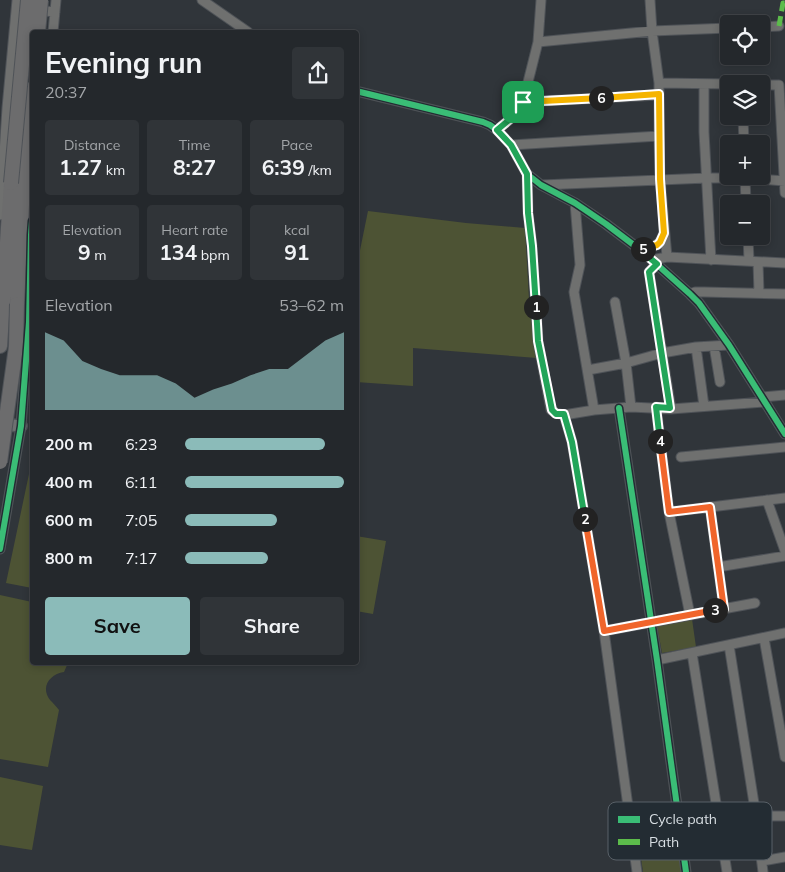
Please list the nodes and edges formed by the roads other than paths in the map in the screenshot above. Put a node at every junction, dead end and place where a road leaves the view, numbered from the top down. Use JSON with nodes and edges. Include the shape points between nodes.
{"nodes":[{"id":1,"x":41,"y":0,"type":"edge"},
{"id":2,"x":56,"y":0,"type":"edge"},
{"id":3,"x":202,"y":0,"type":"edge"},
{"id":4,"x":541,"y":0,"type":"edge"},
{"id":5,"x":650,"y":0,"type":"edge"},
{"id":6,"x":21,"y":3,"type":"edge"},
{"id":7,"x":55,"y":12,"type":"junction"},
{"id":8,"x":770,"y":26,"type":"edge"},
{"id":9,"x":779,"y":26,"type":"dead end"},
{"id":10,"x":720,"y":28,"type":"edge"},
{"id":11,"x":38,"y":30,"type":"edge"},
{"id":12,"x":53,"y":30,"type":"edge"},
{"id":13,"x":245,"y":30,"type":"edge"},
{"id":14,"x":652,"y":31,"type":"junction"},
{"id":15,"x":538,"y":42,"type":"junction"},
{"id":16,"x":659,"y":83,"type":"junction"},
{"id":17,"x":704,"y":84,"type":"junction"},
{"id":18,"x":720,"y":84,"type":"edge"},
{"id":19,"x":770,"y":85,"type":"edge"},
{"id":20,"x":359,"y":92,"type":"edge"},
{"id":21,"x":659,"y":94,"type":"junction"},
{"id":22,"x":30,"y":102,"type":"edge"},
{"id":23,"x":523,"y":102,"type":"junction"},
{"id":24,"x":497,"y":130,"type":"junction"},
{"id":25,"x":659,"y":136,"type":"junction"},
{"id":26,"x":511,"y":145,"type":"junction"},
{"id":27,"x":527,"y":174,"type":"junction"},
{"id":28,"x":707,"y":178,"type":"junction"},
{"id":29,"x":720,"y":178,"type":"edge"},
{"id":30,"x":660,"y":179,"type":"junction"},
{"id":31,"x":770,"y":180,"type":"edge"},
{"id":32,"x":785,"y":181,"type":"edge"},
{"id":33,"x":17,"y":184,"type":"junction"},
{"id":34,"x":542,"y":185,"type":"junction"},
{"id":35,"x":785,"y":193,"type":"edge"},
{"id":36,"x":576,"y":203,"type":"junction"},
{"id":37,"x":0,"y":215,"type":"edge"},
{"id":38,"x":18,"y":229,"type":"edge"},
{"id":39,"x":664,"y":233,"type":"junction"},
{"id":40,"x":750,"y":245,"type":"edge"},
{"id":41,"x":639,"y":249,"type":"junction"},
{"id":42,"x":667,"y":257,"type":"junction"},
{"id":43,"x":711,"y":260,"type":"junction"},
{"id":44,"x":655,"y":262,"type":"junction"},
{"id":45,"x":753,"y":262,"type":"junction"},
{"id":46,"x":785,"y":263,"type":"edge"},
{"id":47,"x":759,"y":293,"type":"junction"},
{"id":48,"x":690,"y":294,"type":"junction"},
{"id":49,"x":785,"y":294,"type":"edge"},
{"id":50,"x":615,"y":302,"type":"dead end"},
{"id":51,"x":729,"y":344,"type":"junction"},
{"id":52,"x":0,"y":346,"type":"edge"},
{"id":53,"x":714,"y":346,"type":"junction"},
{"id":54,"x":696,"y":347,"type":"junction"},
{"id":55,"x":662,"y":353,"type":"junction"},
{"id":56,"x":626,"y":363,"type":"junction"},
{"id":57,"x":588,"y":370,"type":"junction"},
{"id":58,"x":720,"y":382,"type":"dead end"},
{"id":59,"x":785,"y":395,"type":"edge"},
{"id":60,"x":763,"y":400,"type":"junction"},
{"id":61,"x":704,"y":406,"type":"junction"},
{"id":62,"x":631,"y":407,"type":"junction"},
{"id":63,"x":656,"y":407,"type":"junction"},
{"id":64,"x":619,"y":408,"type":"junction"},
{"id":65,"x":670,"y":408,"type":"junction"},
{"id":66,"x":594,"y":410,"type":"junction"},
{"id":67,"x":564,"y":414,"type":"junction"},
{"id":68,"x":0,"y":424,"type":"edge"},
{"id":69,"x":21,"y":426,"type":"junction"},
{"id":70,"x":785,"y":434,"type":"edge"},
{"id":71,"x":785,"y":447,"type":"edge"},
{"id":72,"x":681,"y":457,"type":"dead end"},
{"id":73,"x":0,"y":462,"type":"edge"},
{"id":74,"x":785,"y":498,"type":"edge"},
{"id":75,"x":767,"y":500,"type":"junction"},
{"id":76,"x":710,"y":507,"type":"junction"},
{"id":77,"x":669,"y":512,"type":"junction"},
{"id":78,"x":0,"y":548,"type":"edge"},
{"id":79,"x":785,"y":551,"type":"edge"},
{"id":80,"x":785,"y":556,"type":"edge"},
{"id":81,"x":718,"y":567,"type":"junction"},
{"id":82,"x":755,"y":603,"type":"dead end"},
{"id":83,"x":724,"y":609,"type":"junction"},
{"id":84,"x":690,"y":615,"type":"junction"},
{"id":85,"x":652,"y":622,"type":"junction"},
{"id":86,"x":604,"y":631,"type":"junction"},
{"id":87,"x":785,"y":633,"type":"edge"},
{"id":88,"x":764,"y":638,"type":"junction"},
{"id":89,"x":729,"y":645,"type":"junction"},
{"id":90,"x":692,"y":653,"type":"junction"},
{"id":91,"x":657,"y":660,"type":"junction"},
{"id":92,"x":785,"y":757,"type":"edge"},
{"id":93,"x":628,"y":802,"type":"edge"},
{"id":94,"x":677,"y":802,"type":"edge"},
{"id":95,"x":716,"y":802,"type":"edge"},
{"id":96,"x":754,"y":802,"type":"edge"},
{"id":97,"x":772,"y":816,"type":"edge"},
{"id":98,"x":785,"y":816,"type":"edge"},
{"id":99,"x":785,"y":857,"type":"edge"},
{"id":100,"x":772,"y":859,"type":"edge"},
{"id":101,"x":768,"y":860,"type":"edge"},
{"id":102,"x":762,"y":861,"type":"joint"},
{"id":103,"x":763,"y":872,"type":"edge"}],
"edges":[{"from":1,"to":11,"type":"highway","bridge":true},
{"from":2,"to":7,"type":"street"},
{"from":3,"to":13,"type":"street"},
{"from":4,"to":15,"type":"street"},
{"from":5,"to":14,"type":"street"},
{"from":6,"to":7,"type":"street"},
{"from":6,"to":33,"type":"highway","bridge":true},
{"from":6,"to":37,"type":"street","via":[[6,108]]},
{"from":7,"to":12,"type":"street"},
{"from":8,"to":9,"type":"street"},
{"from":10,"to":14,"type":"street"},
{"from":14,"to":15,"type":"street"},
{"from":14,"to":16,"type":"street"},
{"from":15,"to":23,"type":"street"},
{"from":16,"to":17,"type":"street"},
{"from":16,"to":21,"type":"street"},
{"from":17,"to":18,"type":"street"},
{"from":17,"to":28,"type":"street"},
{"from":19,"to":32,"type":"street","via":[[779,85]]},
{"from":20,"to":24,"type":"street","via":[[483,122]]},
{"from":21,"to":23,"type":"street"},
{"from":21,"to":25,"type":"street"},
{"from":22,"to":33,"type":"highway"},
{"from":23,"to":24,"type":"street"},
{"from":24,"to":26,"type":"street"},
{"from":25,"to":26,"type":"street"},
{"from":25,"to":30,"type":"street"},
{"from":26,"to":27,"type":"street"},
{"from":27,"to":34,"type":"street"},
{"from":27,"to":67,"type":"street","via":[[538,341],[552,410],[556,414]]},
{"from":28,"to":29,"type":"street"},
{"from":28,"to":30,"type":"street"},
{"from":28,"to":43,"type":"street"},
{"from":30,"to":34,"type":"street"},
{"from":30,"to":39,"type":"street"},
{"from":31,"to":32,"type":"street"},
{"from":32,"to":35,"type":"street"},
{"from":33,"to":38,"type":"highway"},
{"from":34,"to":36,"type":"street"},
{"from":36,"to":41,"type":"street"},
{"from":36,"to":57,"type":"street","via":[[580,265],[574,292]]},
{"from":38,"to":52,"type":"highway","via":[[3,301]]},
{"from":38,"to":69,"type":"street","via":[[29,322]]},
{"from":38,"to":73,"type":"highway","bridge":true,"via":[[16,348]]},
{"from":39,"to":41,"type":"street","via":[[657,245]]},
{"from":39,"to":42,"type":"street"},
{"from":40,"to":45,"type":"street"},
{"from":41,"to":44,"type":"street"},
{"from":42,"to":43,"type":"street"},
{"from":42,"to":44,"type":"street"},
{"from":43,"to":45,"type":"street"},
{"from":44,"to":48,"type":"street"},
{"from":44,"to":55,"type":"street","via":[[649,272]]},
{"from":45,"to":46,"type":"street"},
{"from":45,"to":47,"type":"street"},
{"from":47,"to":48,"type":"street"},
{"from":47,"to":49,"type":"street"},
{"from":48,"to":51,"type":"street"},
{"from":50,"to":56,"type":"street"},
{"from":51,"to":53,"type":"street"},
{"from":51,"to":60,"type":"street"},
{"from":53,"to":54,"type":"street"},
{"from":53,"to":58,"type":"street"},
{"from":54,"to":55,"type":"street"},
{"from":54,"to":61,"type":"street"},
{"from":55,"to":56,"type":"street"},
{"from":55,"to":65,"type":"street"},
{"from":56,"to":57,"type":"street"},
{"from":56,"to":62,"type":"street"},
{"from":57,"to":66,"type":"street"},
{"from":59,"to":60,"type":"street"},
{"from":60,"to":61,"type":"street"},
{"from":60,"to":70,"type":"street"},
{"from":61,"to":65,"type":"street"},
{"from":62,"to":63,"type":"street"},
{"from":62,"to":64,"type":"street"},
{"from":63,"to":65,"type":"street"},
{"from":63,"to":77,"type":"street"},
{"from":64,"to":66,"type":"street"},
{"from":64,"to":85,"type":"street"},
{"from":66,"to":67,"type":"street"},
{"from":67,"to":86,"type":"street","via":[[572,442]]},
{"from":68,"to":69,"type":"main road"},
{"from":69,"to":78,"type":"street"},
{"from":71,"to":72,"type":"street"},
{"from":74,"to":75,"type":"street"},
{"from":75,"to":76,"type":"street"},
{"from":75,"to":79,"type":"street"},
{"from":76,"to":77,"type":"street"},
{"from":76,"to":81,"type":"street"},
{"from":77,"to":84,"type":"street"},
{"from":80,"to":81,"type":"street"},
{"from":81,"to":83,"type":"street"},
{"from":82,"to":83,"type":"street"},
{"from":83,"to":84,"type":"street"},
{"from":84,"to":85,"type":"street"},
{"from":85,"to":86,"type":"street"},
{"from":85,"to":91,"type":"street"},
{"from":86,"to":93,"type":"street"},
{"from":87,"to":88,"type":"street"},
{"from":88,"to":89,"type":"street"},
{"from":88,"to":92,"type":"street"},
{"from":89,"to":90,"type":"street"},
{"from":89,"to":96,"type":"street"},
{"from":90,"to":91,"type":"street"},
{"from":90,"to":95,"type":"street"},
{"from":91,"to":94,"type":"street"},
{"from":97,"to":98,"type":"street"},
{"from":99,"to":100,"type":"street"},
{"from":101,"to":102,"type":"street"},
{"from":102,"to":103,"type":"street"}]}
